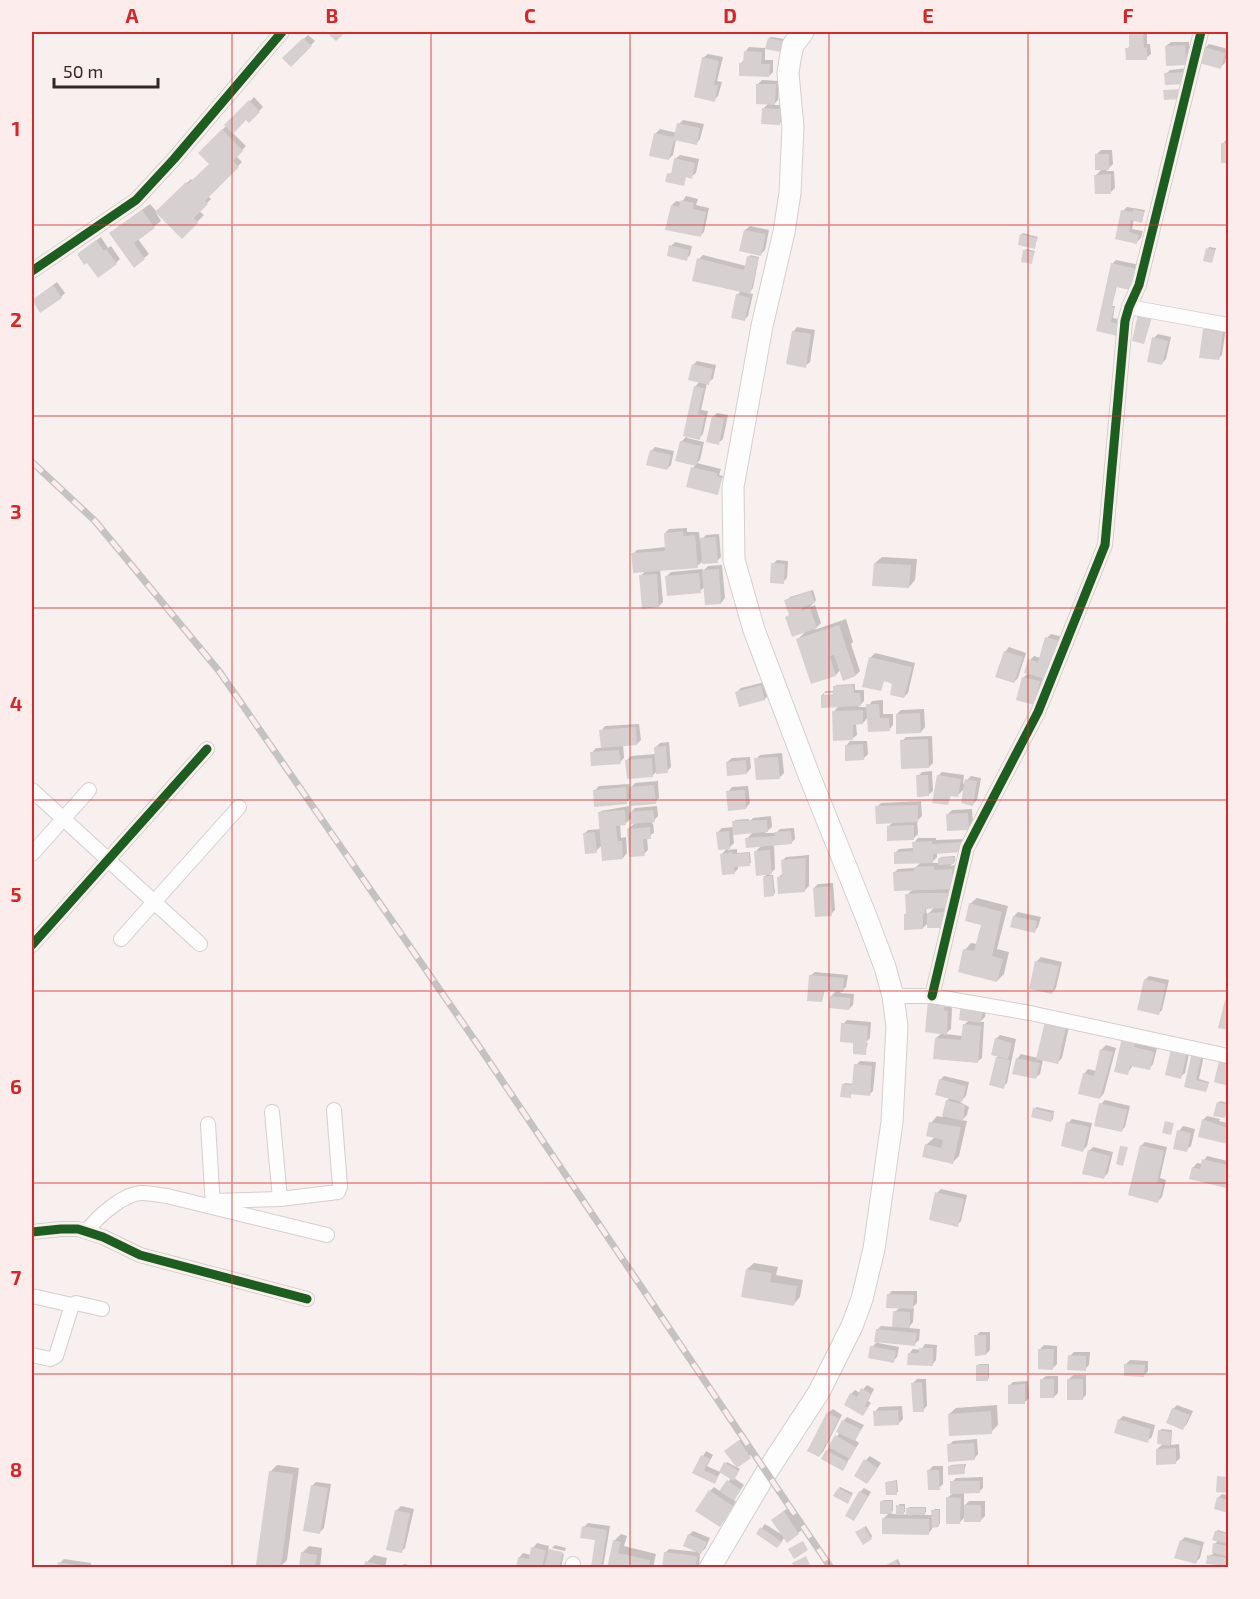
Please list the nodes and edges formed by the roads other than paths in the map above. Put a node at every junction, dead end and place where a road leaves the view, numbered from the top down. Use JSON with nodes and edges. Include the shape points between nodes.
{"nodes":[{"id":1,"x":282,"y":32,"type":"edge"},
{"id":2,"x":803,"y":32,"type":"edge"},
{"id":3,"x":1201,"y":32,"type":"edge"},
{"id":4,"x":32,"y":271,"type":"edge"},
{"id":5,"x":1129,"y":307,"type":"junction"},
{"id":6,"x":1228,"y":325,"type":"edge"},
{"id":7,"x":207,"y":749,"type":"dead end"},
{"id":8,"x":32,"y":790,"type":"edge"},
{"id":9,"x":89,"y":790,"type":"dead end"},
{"id":10,"x":239,"y":807,"type":"dead end"},
{"id":11,"x":63,"y":819,"type":"junction"},
{"id":12,"x":32,"y":854,"type":"edge"},
{"id":13,"x":108,"y":860,"type":"junction"},
{"id":14,"x":155,"y":902,"type":"junction"},
{"id":15,"x":121,"y":939,"type":"dead end"},
{"id":16,"x":200,"y":944,"type":"dead end"},
{"id":17,"x":32,"y":945,"type":"edge"},
{"id":18,"x":893,"y":996,"type":"junction"},
{"id":19,"x":932,"y":996,"type":"junction"},
{"id":20,"x":1228,"y":1056,"type":"edge"},
{"id":21,"x":334,"y":1110,"type":"dead end"},
{"id":22,"x":272,"y":1112,"type":"dead end"},
{"id":23,"x":208,"y":1125,"type":"dead end"},
{"id":24,"x":280,"y":1199,"type":"junction"},
{"id":25,"x":213,"y":1204,"type":"junction"},
{"id":26,"x":87,"y":1231,"type":"junction"},
{"id":27,"x":32,"y":1232,"type":"edge"},
{"id":28,"x":327,"y":1235,"type":"dead end"},
{"id":29,"x":32,"y":1296,"type":"edge"},
{"id":30,"x":307,"y":1299,"type":"dead end"},
{"id":31,"x":72,"y":1305,"type":"junction"},
{"id":32,"x":102,"y":1309,"type":"dead end"},
{"id":33,"x":32,"y":1355,"type":"edge"},
{"id":34,"x":710,"y":1568,"type":"edge"}],
"edges":[{"from":1,"to":4,"type":"street","via":[[136,200]]},
{"from":2,"to":18,"type":"main road","via":[[793,45],[789,66],[793,127],[784,232],[762,326],[733,487],[734,560],[754,630],[867,919]]},
{"from":3,"to":5,"type":"street","via":[[1139,285]]},
{"from":5,"to":6,"type":"street"},
{"from":5,"to":19,"type":"street","via":[[1105,545],[1038,712],[967,848]]},
{"from":7,"to":13,"type":"street"},
{"from":8,"to":11,"type":"street"},
{"from":9,"to":11,"type":"street"},
{"from":10,"to":14,"type":"street"},
{"from":11,"to":12,"type":"street"},
{"from":11,"to":13,"type":"street"},
{"from":13,"to":14,"type":"street"},
{"from":13,"to":17,"type":"street"},
{"from":14,"to":15,"type":"street"},
{"from":14,"to":16,"type":"street"},
{"from":18,"to":19,"type":"street"},
{"from":18,"to":34,"type":"main road","via":[[897,1026],[892,1122],[876,1239],[862,1299],[819,1392]]},
{"from":19,"to":20,"type":"street"},
{"from":21,"to":24,"type":"street","via":[[338,1192]]},
{"from":22,"to":24,"type":"street"},
{"from":23,"to":25,"type":"street"},
{"from":24,"to":25,"type":"street"},
{"from":25,"to":26,"type":"street","via":[[142,1193],[132,1195],[108,1209]]},
{"from":25,"to":28,"type":"street"},
{"from":26,"to":27,"type":"street","via":[[60,1228]]},
{"from":26,"to":30,"type":"street","via":[[140,1255]]},
{"from":29,"to":31,"type":"street"},
{"from":31,"to":32,"type":"street"},
{"from":31,"to":33,"type":"street","via":[[56,1356],[50,1359]]}]}
